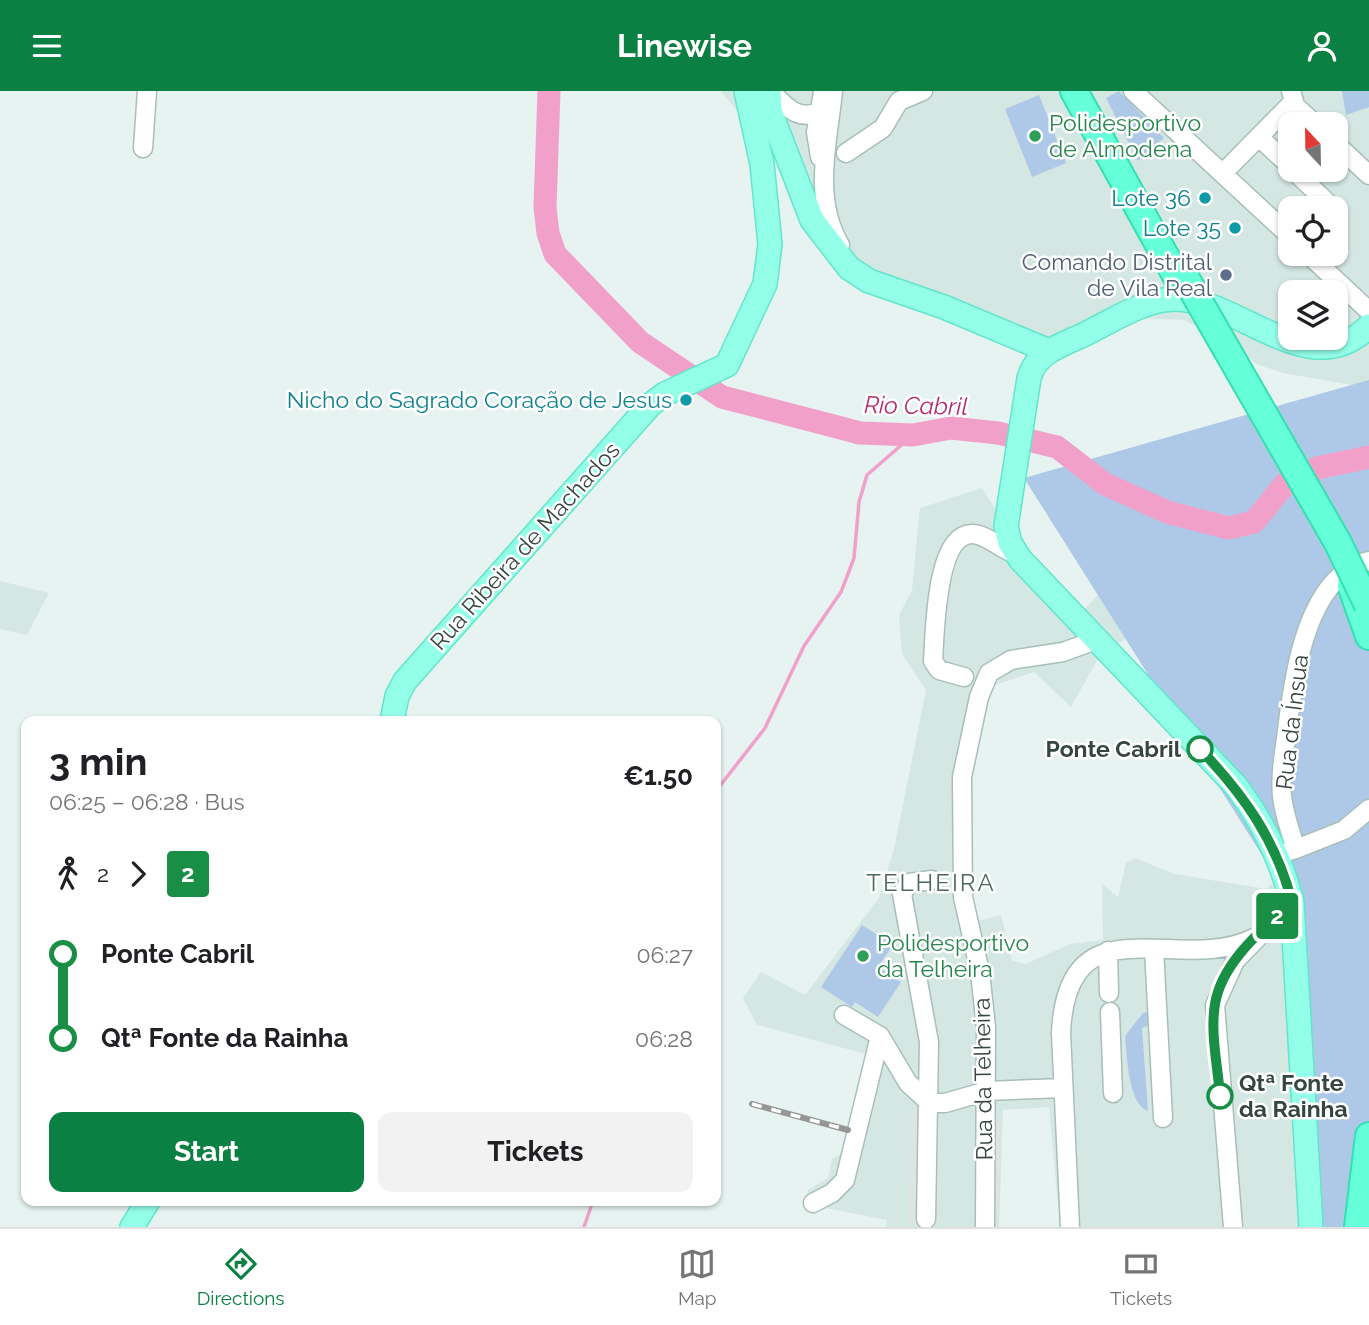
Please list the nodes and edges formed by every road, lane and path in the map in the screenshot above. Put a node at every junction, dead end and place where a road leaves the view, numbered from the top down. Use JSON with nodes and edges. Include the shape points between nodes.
{"nodes":[{"id":1,"x":147,"y":91,"type":"edge"},
{"id":2,"x":746,"y":91,"type":"edge"},
{"id":3,"x":769,"y":91,"type":"edge"},
{"id":4,"x":823,"y":91,"type":"edge"},
{"id":5,"x":833,"y":91,"type":"edge"},
{"id":6,"x":923,"y":91,"type":"edge"},
{"id":7,"x":1074,"y":91,"type":"edge"},
{"id":8,"x":1081,"y":91,"type":"edge"},
{"id":9,"x":1133,"y":91,"type":"edge"},
{"id":10,"x":1292,"y":97,"type":"edge"},
{"id":11,"x":819,"y":112,"type":"junction"},
{"id":12,"x":1305,"y":112,"type":"edge"},
{"id":13,"x":1259,"y":137,"type":"junction"},
{"id":14,"x":143,"y":148,"type":"dead end"},
{"id":15,"x":846,"y":153,"type":"dead end"},
{"id":16,"x":1278,"y":155,"type":"edge"},
{"id":17,"x":1348,"y":155,"type":"edge"},
{"id":18,"x":1223,"y":173,"type":"junction"},
{"id":19,"x":824,"y":174,"type":"junction"},
{"id":20,"x":1369,"y":175,"type":"edge"},
{"id":21,"x":1306,"y":182,"type":"edge"},
{"id":22,"x":1321,"y":196,"type":"edge"},
{"id":23,"x":1278,"y":225,"type":"edge"},
{"id":24,"x":1321,"y":266,"type":"edge"},
{"id":25,"x":859,"y":276,"type":"junction"},
{"id":26,"x":1182,"y":279,"type":"junction"},
{"id":27,"x":1369,"y":311,"type":"edge"},
{"id":28,"x":1369,"y":326,"type":"edge"},
{"id":29,"x":1049,"y":351,"type":"junction"},
{"id":30,"x":1016,"y":554,"type":"junction"},
{"id":31,"x":1369,"y":561,"type":"edge"},
{"id":32,"x":1366,"y":608,"type":"edge"},
{"id":33,"x":1369,"y":636,"type":"edge"},
{"id":34,"x":1096,"y":640,"type":"junction"},
{"id":35,"x":964,"y":677,"type":"dead end"},
{"id":36,"x":393,"y":716,"type":"edge"},
{"id":37,"x":1369,"y":809,"type":"edge"},
{"id":38,"x":1286,"y":852,"type":"junction"},
{"id":39,"x":932,"y":880,"type":"dead end"},
{"id":40,"x":1292,"y":902,"type":"junction"},
{"id":41,"x":1254,"y":938,"type":"junction"},
{"id":42,"x":1154,"y":949,"type":"junction"},
{"id":43,"x":1108,"y":951,"type":"junction"},
{"id":44,"x":1109,"y":993,"type":"dead end"},
{"id":45,"x":1110,"y":1012,"type":"dead end"},
{"id":46,"x":844,"y":1014,"type":"dead end"},
{"id":47,"x":880,"y":1036,"type":"junction"},
{"id":48,"x":1063,"y":1088,"type":"junction"},
{"id":49,"x":987,"y":1091,"type":"junction"},
{"id":50,"x":1113,"y":1093,"type":"dead end"},
{"id":51,"x":930,"y":1103,"type":"junction"},
{"id":52,"x":1163,"y":1118,"type":"dead end"},
{"id":53,"x":1369,"y":1136,"type":"edge"},
{"id":54,"x":813,"y":1203,"type":"dead end"},
{"id":55,"x":145,"y":1206,"type":"edge"},
{"id":56,"x":926,"y":1219,"type":"dead end"},
{"id":57,"x":132,"y":1227,"type":"edge"},
{"id":58,"x":985,"y":1227,"type":"edge"},
{"id":59,"x":1070,"y":1227,"type":"edge"},
{"id":60,"x":1233,"y":1227,"type":"edge"},
{"id":61,"x":1311,"y":1227,"type":"edge"},
{"id":62,"x":1359,"y":1227,"type":"edge"}],
"edges":[{"from":1,"to":14,"type":"street"},
{"from":2,"to":36,"type":"main road","name":"Rua Ribeira de Machados","via":[[762,164],[770,258],[765,283],[730,362],[650,405],[410,675],[397,696]]},
{"from":3,"to":11,"type":"street","via":[[798,115]]},
{"from":3,"to":25,"type":"main road","via":[[770,111],[813,220]]},
{"from":4,"to":11,"type":"street"},
{"from":5,"to":19,"type":"street"},
{"from":6,"to":15,"type":"street","via":[[899,101],[885,126]]},
{"from":7,"to":26,"type":"highway"},
{"from":8,"to":26,"type":"highway"},
{"from":9,"to":18,"type":"street"},
{"from":10,"to":12,"type":"street"},
{"from":10,"to":13,"type":"street"},
{"from":11,"to":19,"type":"street","via":[[816,137]]},
{"from":13,"to":16,"type":"street"},
{"from":13,"to":18,"type":"street"},
{"from":17,"to":20,"type":"street"},
{"from":18,"to":23,"type":"street"},
{"from":19,"to":25,"type":"street","via":[[829,221]]},
{"from":21,"to":22,"type":"street"},
{"from":24,"to":27,"type":"street"},
{"from":25,"to":29,"type":"main road"},
{"from":26,"to":32,"type":"highway"},
{"from":26,"to":32,"type":"highway","bridge":true,"via":[[1333,535]]},
{"from":28,"to":29,"type":"main road","via":[[1343,345],[1315,348],[1203,304],[1169,299],[1143,306]]},
{"from":29,"to":30,"type":"main road","via":[[1034,365],[1027,384],[1007,515],[1006,532]]},
{"from":30,"to":34,"type":"main road"},
{"from":30,"to":35,"type":"street","via":[[973,534],[958,539],[947,556],[937,599],[933,661],[939,670]]},
{"from":31,"to":38,"type":"street","name":"Rua da Ínsua","via":[[1347,569],[1338,578],[1297,654],[1281,784]]},
{"from":32,"to":33,"type":"highway"},
{"from":34,"to":38,"type":"main road","via":[[1234,785]]},
{"from":34,"to":49,"type":"street","name":"Rua da Telheira","via":[[1069,651],[1001,664],[983,683],[976,709],[962,777],[961,860],[986,1027]]},
{"from":37,"to":38,"type":"street","via":[[1344,830]]},
{"from":38,"to":40,"type":"main road"},
{"from":39,"to":51,"type":"street","via":[[909,883],[902,894],[928,1035]]},
{"from":40,"to":41,"type":"street"},
{"from":40,"to":61,"type":"main road"},
{"from":41,"to":42,"type":"street","via":[[1226,947]]},
{"from":41,"to":60,"type":"street","via":[[1231,966],[1215,1005]]},
{"from":42,"to":43,"type":"street"},
{"from":42,"to":52,"type":"street"},
{"from":43,"to":44,"type":"street"},
{"from":43,"to":48,"type":"street","via":[[1084,963],[1068,995],[1062,1024]]},
{"from":45,"to":50,"type":"street"},
{"from":46,"to":47,"type":"street"},
{"from":47,"to":51,"type":"street","via":[[908,1083]]},
{"from":47,"to":54,"type":"street","via":[[845,1181]]},
{"from":48,"to":49,"type":"street"},
{"from":48,"to":59,"type":"street"},
{"from":49,"to":51,"type":"street"},
{"from":49,"to":58,"type":"street","name":"Rua da Telheira"},
{"from":51,"to":56,"type":"street"},
{"from":53,"to":62,"type":"highway"},
{"from":55,"to":57,"type":"main road"}]}
